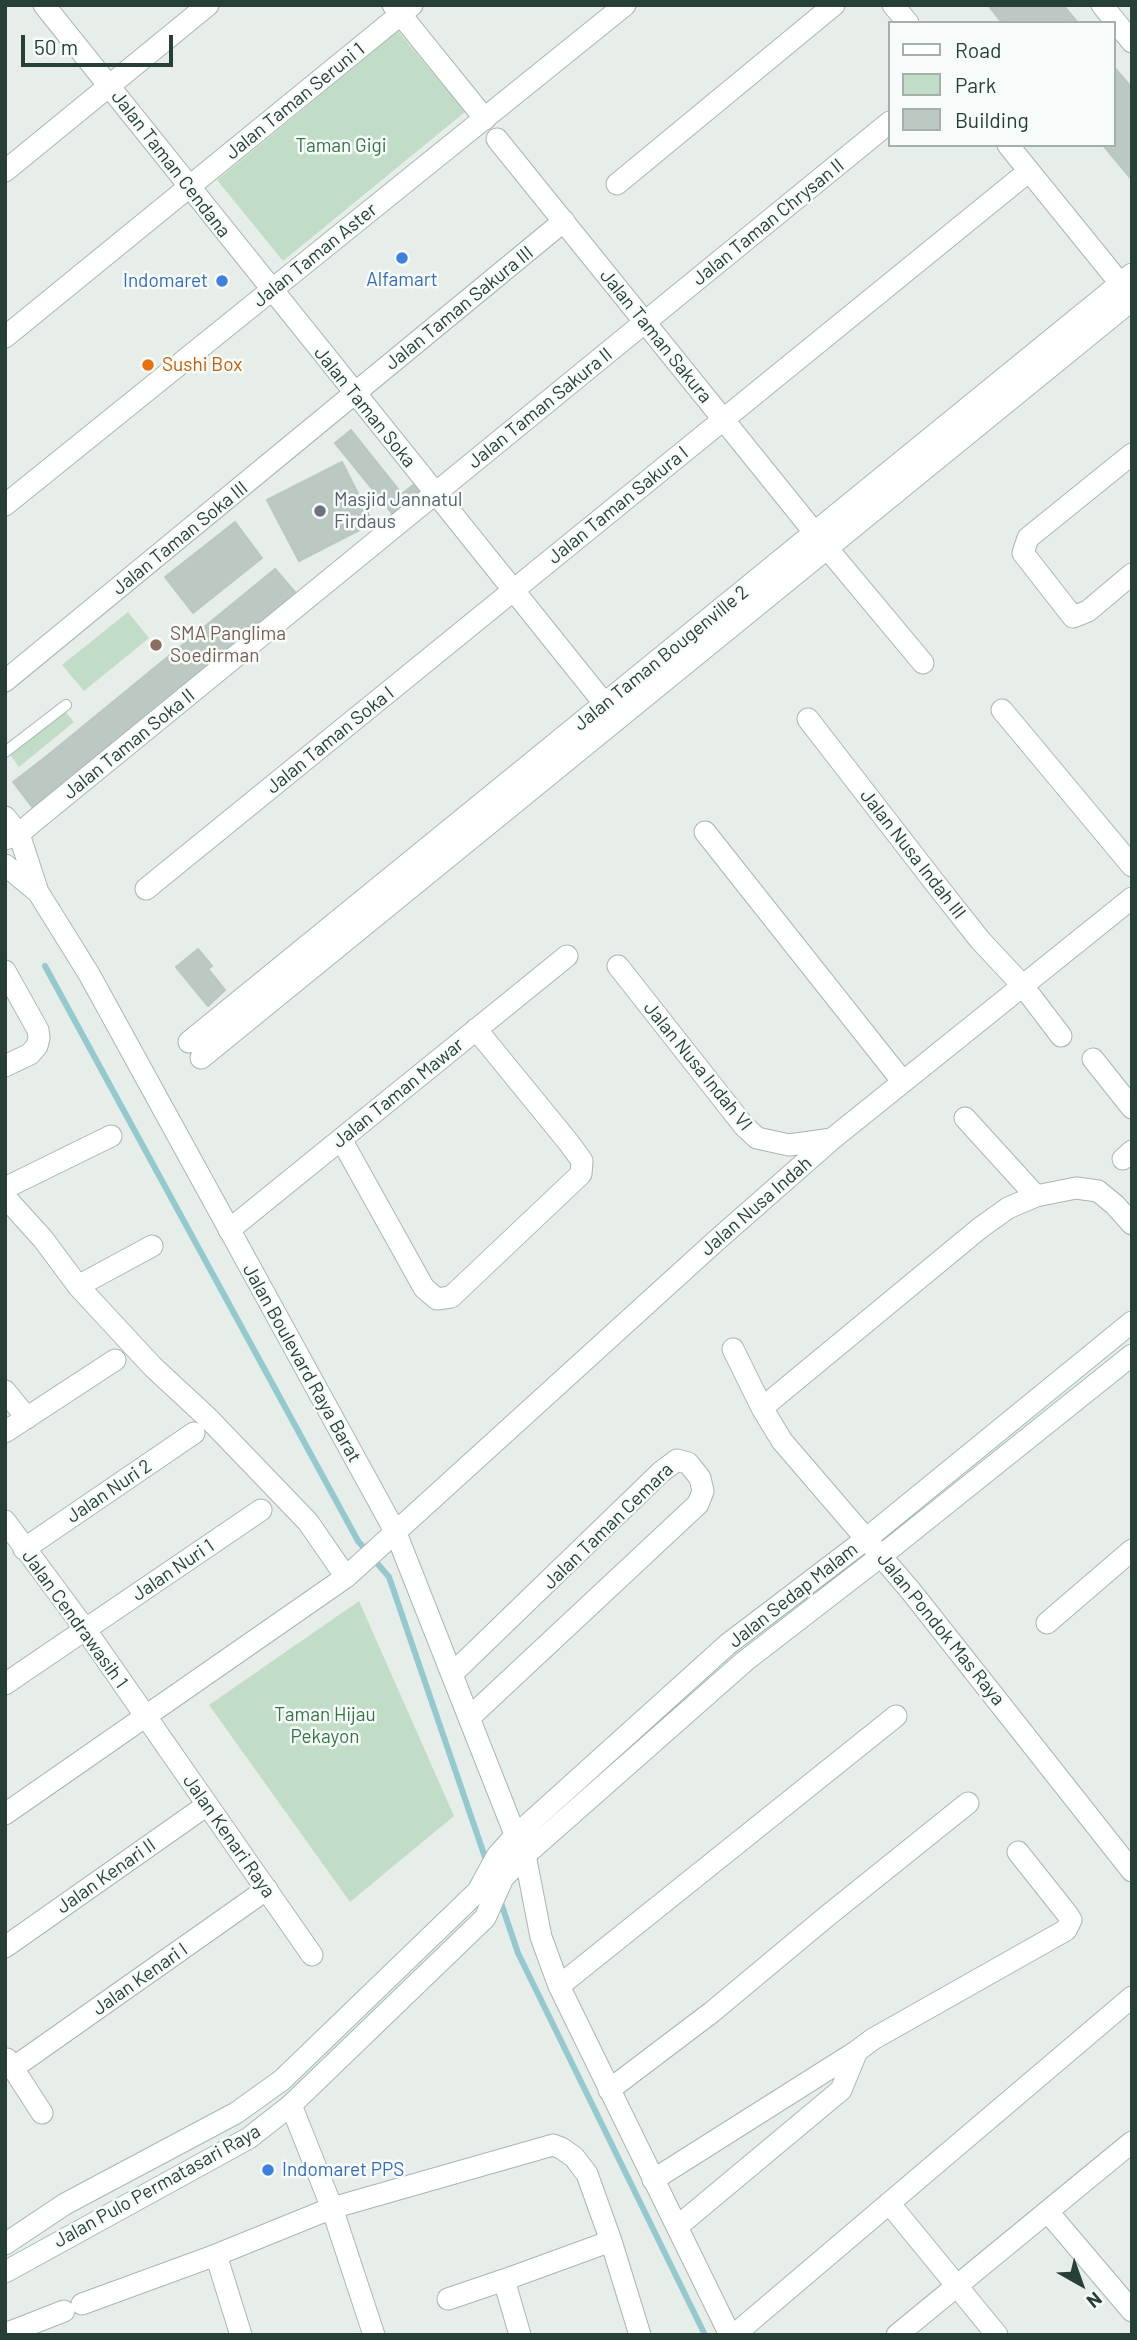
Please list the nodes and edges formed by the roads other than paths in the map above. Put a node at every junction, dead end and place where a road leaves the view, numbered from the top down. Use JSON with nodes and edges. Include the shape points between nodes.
{"nodes":[{"id":1,"x":44,"y":5,"type":"edge"},
{"id":2,"x":208,"y":5,"type":"edge"},
{"id":3,"x":625,"y":5,"type":"edge"},
{"id":4,"x":834,"y":5,"type":"edge"},
{"id":5,"x":893,"y":5,"type":"edge"},
{"id":6,"x":1102,"y":5,"type":"edge"},
{"id":7,"x":402,"y":8,"type":"edge"},
{"id":8,"x":906,"y":21,"type":"edge"},
{"id":9,"x":1115,"y":21,"type":"edge"},
{"id":10,"x":1116,"y":22,"type":"edge"},
{"id":11,"x":1132,"y":42,"type":"edge"},
{"id":12,"x":110,"y":86,"type":"junction"},
{"id":13,"x":485,"y":119,"type":"junction"},
{"id":14,"x":888,"y":124,"type":"edge"},
{"id":15,"x":498,"y":139,"type":"dead end"},
{"id":16,"x":1009,"y":147,"type":"edge"},
{"id":17,"x":5,"y":171,"type":"edge"},
{"id":18,"x":1029,"y":171,"type":"junction"},
{"id":19,"x":617,"y":184,"type":"dead end"},
{"id":20,"x":190,"y":187,"type":"junction"},
{"id":21,"x":564,"y":221,"type":"junction"},
{"id":22,"x":1129,"y":289,"type":"edge"},
{"id":23,"x":271,"y":290,"type":"junction"},
{"id":24,"x":645,"y":322,"type":"junction"},
{"id":25,"x":5,"y":337,"type":"edge"},
{"id":26,"x":354,"y":394,"type":"junction"},
{"id":27,"x":724,"y":419,"type":"junction"},
{"id":28,"x":1132,"y":454,"type":"edge"},
{"id":29,"x":435,"y":494,"type":"junction"},
{"id":30,"x":5,"y":505,"type":"edge"},
{"id":31,"x":821,"y":540,"type":"junction"},
{"id":32,"x":1132,"y":574,"type":"edge"},
{"id":33,"x":513,"y":591,"type":"junction"},
{"id":34,"x":923,"y":663,"type":"dead end"},
{"id":35,"x":5,"y":681,"type":"edge"},
{"id":36,"x":66,"y":705,"type":"dead end"},
{"id":37,"x":1002,"y":710,"type":"dead end"},
{"id":38,"x":610,"y":712,"type":"junction"},
{"id":39,"x":808,"y":719,"type":"dead end"},
{"id":40,"x":5,"y":752,"type":"edge"},
{"id":41,"x":5,"y":817,"type":"edge"},
{"id":42,"x":705,"y":832,"type":"dead end"},
{"id":43,"x":12,"y":837,"type":"edge"},
{"id":44,"x":5,"y":865,"type":"edge"},
{"id":45,"x":1132,"y":866,"type":"edge"},
{"id":46,"x":146,"y":889,"type":"dead end"},
{"id":47,"x":38,"y":891,"type":"junction"},
{"id":48,"x":1132,"y":898,"type":"edge"},
{"id":49,"x":567,"y":956,"type":"dead end"},
{"id":50,"x":618,"y":966,"type":"dead end"},
{"id":51,"x":5,"y":971,"type":"edge"},
{"id":52,"x":1023,"y":986,"type":"junction"},
{"id":53,"x":476,"y":1028,"type":"junction"},
{"id":54,"x":1061,"y":1036,"type":"dead end"},
{"id":55,"x":195,"y":1050,"type":"dead end"},
{"id":56,"x":1093,"y":1059,"type":"dead end"},
{"id":57,"x":5,"y":1066,"type":"edge"},
{"id":58,"x":903,"y":1082,"type":"junction"},
{"id":59,"x":1132,"y":1108,"type":"edge"},
{"id":60,"x":965,"y":1118,"type":"dead end"},
{"id":61,"x":111,"y":1136,"type":"dead end"},
{"id":62,"x":341,"y":1139,"type":"junction"},
{"id":63,"x":832,"y":1139,"type":"junction"},
{"id":64,"x":5,"y":1188,"type":"edge"},
{"id":65,"x":1036,"y":1196,"type":"junction"},
{"id":66,"x":5,"y":1197,"type":"edge"},
{"id":67,"x":1132,"y":1224,"type":"edge"},
{"id":68,"x":229,"y":1230,"type":"junction"},
{"id":69,"x":152,"y":1246,"type":"dead end"},
{"id":70,"x":78,"y":1286,"type":"junction"},
{"id":71,"x":1131,"y":1324,"type":"edge"},
{"id":72,"x":733,"y":1349,"type":"dead end"},
{"id":73,"x":1132,"y":1355,"type":"edge"},
{"id":74,"x":115,"y":1360,"type":"dead end"},
{"id":75,"x":5,"y":1391,"type":"edge"},
{"id":76,"x":762,"y":1408,"type":"junction"},
{"id":77,"x":27,"y":1418,"type":"junction"},
{"id":78,"x":5,"y":1432,"type":"edge"},
{"id":79,"x":194,"y":1433,"type":"dead end"},
{"id":80,"x":261,"y":1510,"type":"dead end"},
{"id":81,"x":5,"y":1521,"type":"edge"},
{"id":82,"x":389,"y":1539,"type":"junction"},
{"id":83,"x":866,"y":1539,"type":"junction"},
{"id":84,"x":24,"y":1549,"type":"junction"},
{"id":85,"x":1132,"y":1550,"type":"edge"},
{"id":86,"x":881,"y":1556,"type":"junction"},
{"id":87,"x":353,"y":1571,"type":"junction"},
{"id":88,"x":1047,"y":1623,"type":"dead end"},
{"id":89,"x":85,"y":1629,"type":"junction"},
{"id":90,"x":453,"y":1673,"type":"junction"},
{"id":91,"x":5,"y":1684,"type":"edge"},
{"id":92,"x":145,"y":1716,"type":"junction"},
{"id":93,"x":895,"y":1716,"type":"dead end"},
{"id":94,"x":470,"y":1717,"type":"junction"},
{"id":95,"x":968,"y":1802,"type":"dead end"},
{"id":96,"x":207,"y":1805,"type":"junction"},
{"id":97,"x":5,"y":1814,"type":"edge"},
{"id":98,"x":515,"y":1836,"type":"junction"},
{"id":99,"x":1017,"y":1852,"type":"dead end"},
{"id":100,"x":525,"y":1855,"type":"junction"},
{"id":101,"x":1132,"y":1871,"type":"edge"},
{"id":102,"x":267,"y":1889,"type":"junction"},
{"id":103,"x":478,"y":1891,"type":"joint"},
{"id":104,"x":485,"y":1918,"type":"joint"},
{"id":105,"x":5,"y":1947,"type":"edge"},
{"id":106,"x":312,"y":1955,"type":"dead end"},
{"id":107,"x":559,"y":1986,"type":"junction"},
{"id":108,"x":1132,"y":1997,"type":"edge"},
{"id":109,"x":858,"y":2051,"type":"junction"},
{"id":110,"x":9,"y":2063,"type":"edge"},
{"id":111,"x":282,"y":2080,"type":"junction"},
{"id":112,"x":609,"y":2090,"type":"junction"},
{"id":113,"x":291,"y":2105,"type":"junction"},
{"id":114,"x":42,"y":2113,"type":"dead end"},
{"id":115,"x":1132,"y":2142,"type":"edge"},
{"id":116,"x":138,"y":2165,"type":"junction"},
{"id":117,"x":653,"y":2180,"type":"junction"},
{"id":118,"x":150,"y":2191,"type":"junction"},
{"id":119,"x":889,"y":2203,"type":"junction"},
{"id":120,"x":332,"y":2208,"type":"junction"},
{"id":121,"x":1048,"y":2212,"type":"junction"},
{"id":122,"x":678,"y":2226,"type":"junction"},
{"id":123,"x":611,"y":2241,"type":"junction"},
{"id":124,"x":5,"y":2245,"type":"edge"},
{"id":125,"x":216,"y":2255,"type":"junction"},
{"id":126,"x":5,"y":2272,"type":"edge"},
{"id":127,"x":504,"y":2280,"type":"junction"},
{"id":128,"x":958,"y":2286,"type":"junction"},
{"id":129,"x":448,"y":2299,"type":"dead end"},
{"id":130,"x":1131,"y":2307,"type":"edge"},
{"id":131,"x":743,"y":2332,"type":"edge"},
{"id":132,"x":5,"y":2334,"type":"edge"},
{"id":133,"x":241,"y":2335,"type":"edge"},
{"id":134,"x":374,"y":2335,"type":"edge"},
{"id":135,"x":520,"y":2335,"type":"edge"},
{"id":136,"x":640,"y":2335,"type":"edge"},
{"id":137,"x":897,"y":2335,"type":"edge"},
{"id":138,"x":997,"y":2335,"type":"edge"}],
"edges":[{"from":1,"to":12,"type":"street","name":"Jalan Taman Cendana"},
{"from":2,"to":12,"type":"street"},
{"from":3,"to":13,"type":"street","name":"Jalan Taman Aster"},
{"from":4,"to":19,"type":"street"},
{"from":5,"to":8,"type":"street"},
{"from":6,"to":9,"type":"street"},
{"from":7,"to":13,"type":"street"},
{"from":7,"to":20,"type":"street","name":"Jalan Taman Seruni 1"},
{"from":10,"to":11,"type":"street"},
{"from":12,"to":17,"type":"street"},
{"from":12,"to":20,"type":"street","name":"Jalan Taman Cendana"},
{"from":13,"to":23,"type":"street","name":"Jalan Taman Aster"},
{"from":14,"to":24,"type":"street","name":"Jalan Taman Chrysan II"},
{"from":15,"to":21,"type":"street","name":"Jalan Taman Sakura"},
{"from":16,"to":18,"type":"street"},
{"from":18,"to":22,"type":"street"},
{"from":18,"to":27,"type":"street","name":"Jalan Taman Sakura I"},
{"from":20,"to":23,"type":"street","name":"Jalan Taman Cendana"},
{"from":20,"to":25,"type":"street","name":"Jalan Taman Seruni 1"},
{"from":21,"to":24,"type":"street","name":"Jalan Taman Sakura"},
{"from":21,"to":26,"type":"street","name":"Jalan Taman Sakura III"},
{"from":22,"to":31,"type":"street","name":"Jalan Taman Bougenville 2"},
{"from":23,"to":26,"type":"street","name":"Jalan Taman Soka"},
{"from":23,"to":30,"type":"street","name":"Jalan Taman Aster"},
{"from":24,"to":27,"type":"street","name":"Jalan Taman Sakura"},
{"from":24,"to":29,"type":"street","name":"Jalan Taman Sakura II"},
{"from":26,"to":29,"type":"street","name":"Jalan Taman Soka"},
{"from":26,"to":35,"type":"street","name":"Jalan Taman Soka III"},
{"from":27,"to":31,"type":"street","name":"Jalan Taman Sakura"},
{"from":27,"to":33,"type":"street","name":"Jalan Taman Sakura I"},
{"from":28,"to":32,"type":"street","via":[[1028,538],[1023,553],[1073,617],[1088,611]]},
{"from":29,"to":33,"type":"street","name":"Jalan Taman Soka"},
{"from":29,"to":43,"type":"street","name":"Jalan Taman Soka II"},
{"from":31,"to":34,"type":"street","name":"Jalan Taman Sakura"},
{"from":31,"to":38,"type":"street","name":"Jalan Taman Bougenville 2"},
{"from":33,"to":38,"type":"street","name":"Jalan Taman Soka"},
{"from":33,"to":46,"type":"street","name":"Jalan Taman Soka I"},
{"from":36,"to":40,"type":"lane"},
{"from":37,"to":45,"type":"street"},
{"from":38,"to":55,"type":"street","name":"Jalan Taman Bougenville 2"},
{"from":39,"to":52,"type":"street","name":"Jalan Nusa Indah III","via":[[980,940]]},
{"from":41,"to":43,"type":"street"},
{"from":42,"to":58,"type":"street"},
{"from":43,"to":47,"type":"street"},
{"from":44,"to":47,"type":"street"},
{"from":47,"to":68,"type":"street","name":"Jalan Boulevard Raya Barat","via":[[96,986]]},
{"from":48,"to":52,"type":"street","name":"Jalan Nusa Indah"},
{"from":49,"to":53,"type":"street","name":"Jalan Taman Mawar"},
{"from":50,"to":63,"type":"street","name":"Jalan Nusa Indah VI","via":[[757,1138],[789,1145]]},
{"from":51,"to":57,"type":"street","via":[[39,1038],[30,1054]]},
{"from":52,"to":54,"type":"street","name":"Jalan Nusa Indah III"},
{"from":52,"to":58,"type":"street","name":"Jalan Nusa Indah"},
{"from":53,"to":62,"type":"street","name":"Jalan Taman Mawar"},
{"from":53,"to":62,"type":"street","via":[[582,1161],[581,1174],[451,1297],[437,1299],[424,1288]]},
{"from":56,"to":59,"type":"street"},
{"from":58,"to":63,"type":"street","name":"Jalan Nusa Indah"},
{"from":60,"to":65,"type":"street"},
{"from":61,"to":64,"type":"street"},
{"from":62,"to":68,"type":"street","name":"Jalan Taman Mawar"},
{"from":63,"to":82,"type":"street","name":"Jalan Nusa Indah"},
{"from":65,"to":67,"type":"street","via":[[1076,1188],[1098,1191]]},
{"from":65,"to":76,"type":"street","via":[[1008,1208],[981,1228]]},
{"from":66,"to":70,"type":"street"},
{"from":68,"to":82,"type":"street","name":"Jalan Boulevard Raya Barat"},
{"from":69,"to":70,"type":"street"},
{"from":70,"to":87,"type":"street"},
{"from":71,"to":83,"type":"street","name":"Jalan Sedap Malam"},
{"from":72,"to":76,"type":"street","name":"Jalan Pondok Mas Raya"},
{"from":73,"to":86,"type":"street","name":"Jalan Sedap Malam"},
{"from":74,"to":77,"type":"street"},
{"from":75,"to":77,"type":"street"},
{"from":76,"to":83,"type":"street","name":"Jalan Pondok Mas Raya","via":[[782,1441]]},
{"from":77,"to":78,"type":"street"},
{"from":79,"to":84,"type":"street","name":"Jalan Nuri 2"},
{"from":80,"to":89,"type":"street","name":"Jalan Nuri 1"},
{"from":81,"to":84,"type":"street","name":"Jalan Cendrawasih 1"},
{"from":82,"to":87,"type":"street","name":"Jalan Nusa Indah"},
{"from":82,"to":90,"type":"street","name":"Jalan Boulevard Raya Barat"},
{"from":83,"to":86,"type":"street","name":"Jalan Pondok Mas Raya"},
{"from":83,"to":98,"type":"street","name":"Jalan Sedap Malam","via":[[728,1644]]},
{"from":84,"to":89,"type":"street","name":"Jalan Cendrawasih 1"},
{"from":85,"to":88,"type":"street"},
{"from":86,"to":100,"type":"street","name":"Jalan Sedap Malam","via":[[745,1661]]},
{"from":86,"to":101,"type":"street","name":"Jalan Pondok Mas Raya"},
{"from":87,"to":92,"type":"street","name":"Jalan Nusa Indah"},
{"from":89,"to":91,"type":"street","name":"Jalan Nuri 1"},
{"from":89,"to":92,"type":"street","name":"Jalan Cendrawasih 1"},
{"from":90,"to":94,"type":"street","name":"Jalan Boulevard Raya Barat"},
{"from":90,"to":94,"type":"street","name":"Jalan Taman Cemara","via":[[677,1460],[688,1463],[700,1478],[703,1491],[698,1504]]},
{"from":92,"to":96,"type":"street","name":"Jalan Kenari Raya"},
{"from":92,"to":97,"type":"street","name":"Jalan Nusa Indah"},
{"from":93,"to":107,"type":"street"},
{"from":94,"to":98,"type":"street","name":"Jalan Boulevard Raya Barat"},
{"from":95,"to":112,"type":"street","via":[[712,2012]]},
{"from":96,"to":102,"type":"street","name":"Jalan Kenari Raya"},
{"from":96,"to":105,"type":"street","name":"Jalan Kenari II"},
{"from":98,"to":100,"type":"street","name":"Jalan Boulevard Raya Barat"},
{"from":98,"to":103,"type":"street","name":"Jalan Sedap Malam","via":[[497,1856]]},
{"from":99,"to":109,"type":"street","via":[[1068,1915],[1071,1920],[1066,1930]]},
{"from":100,"to":104,"type":"street","name":"Jalan Sedap Malam","via":[[503,1878]]},
{"from":100,"to":107,"type":"street","name":"Jalan Boulevard Raya Barat","via":[[541,1937]]},
{"from":102,"to":106,"type":"street","name":"Jalan Kenari Raya"},
{"from":102,"to":110,"type":"street","name":"Jalan Kenari I"},
{"from":103,"to":111,"type":"street","name":"Jalan Pulo Permatasari Raya"},
{"from":104,"to":113,"type":"street","name":"Jalan Pulo Permatasari Raya"},
{"from":107,"to":112,"type":"street","name":"Jalan Boulevard Raya Barat"},
{"from":108,"to":119,"type":"street"},
{"from":109,"to":117,"type":"street"},
{"from":109,"to":122,"type":"street","via":[[841,2090]]},
{"from":110,"to":114,"type":"street"},
{"from":111,"to":113,"type":"lane"},
{"from":111,"to":116,"type":"street","name":"Jalan Pulo Permatasari Raya","via":[[236,2113]]},
{"from":112,"to":117,"type":"street","name":"Jalan Boulevard Raya Barat"},
{"from":113,"to":118,"type":"street","name":"Jalan Pulo Permatasari Raya","via":[[249,2138]]},
{"from":113,"to":120,"type":"street"},
{"from":115,"to":121,"type":"street"},
{"from":116,"to":118,"type":"street"},
{"from":116,"to":124,"type":"street","name":"Jalan Pulo Permatasari Raya","via":[[65,2204]]},
{"from":117,"to":122,"type":"street","name":"Jalan Boulevard Raya Barat"},
{"from":118,"to":126,"type":"street","name":"Jalan Pulo Permatasari Raya"},
{"from":119,"to":128,"type":"street"},
{"from":119,"to":131,"type":"street"},
{"from":120,"to":123,"type":"street","via":[[553,2145],[566,2150],[587,2174]]},
{"from":120,"to":125,"type":"street"},
{"from":120,"to":134,"type":"street"},
{"from":121,"to":128,"type":"street"},
{"from":121,"to":130,"type":"street"},
{"from":122,"to":131,"type":"street","name":"Jalan Boulevard Raya Barat"},
{"from":123,"to":127,"type":"street"},
{"from":123,"to":136,"type":"street"},
{"from":125,"to":132,"type":"street"},
{"from":125,"to":133,"type":"street"},
{"from":127,"to":129,"type":"street"},
{"from":127,"to":135,"type":"street"},
{"from":128,"to":137,"type":"street"},
{"from":128,"to":138,"type":"street"}]}
